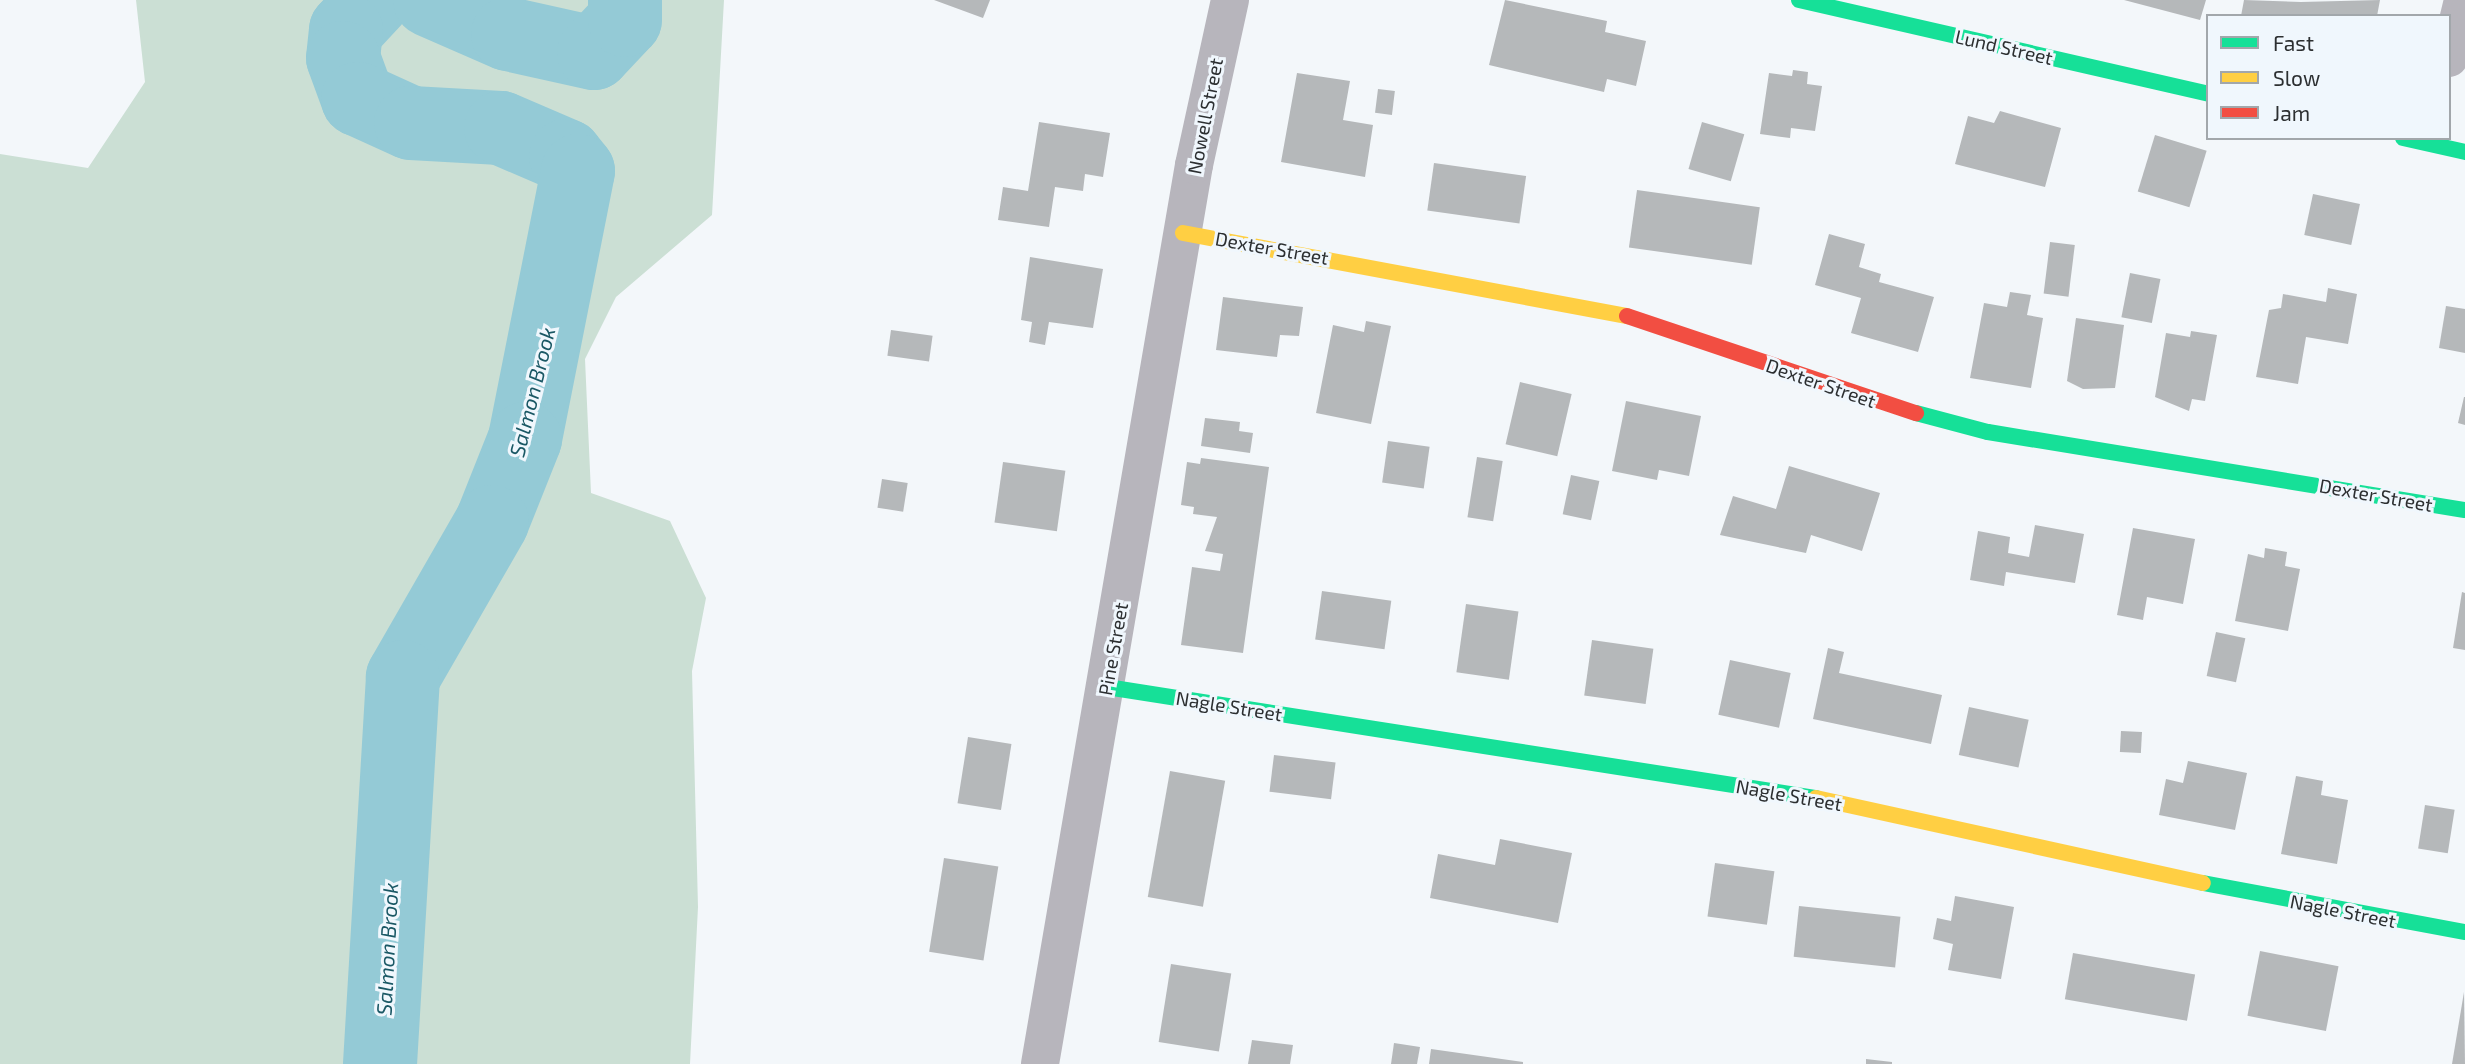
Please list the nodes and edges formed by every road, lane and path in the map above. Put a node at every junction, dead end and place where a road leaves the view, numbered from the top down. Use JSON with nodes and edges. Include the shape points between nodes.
{"nodes":[{"id":1,"x":1230,"y":0,"type":"edge"},
{"id":2,"x":1800,"y":0,"type":"edge"},
{"id":3,"x":2463,"y":0,"type":"edge"},
{"id":4,"x":2451,"y":50,"type":"edge"},
{"id":5,"x":2206,"y":93,"type":"edge"},
{"id":6,"x":2421,"y":140,"type":"edge"},
{"id":7,"x":2465,"y":152,"type":"edge"},
{"id":8,"x":1183,"y":233,"type":"junction"},
{"id":9,"x":2465,"y":510,"type":"edge"},
{"id":10,"x":1107,"y":687,"type":"junction"},
{"id":11,"x":2465,"y":933,"type":"edge"},
{"id":12,"x":1040,"y":1064,"type":"edge"}],
"edges":[{"from":1,"to":8,"type":"street","name":"Nowell Street"},
{"from":2,"to":5,"type":"street","name":"Lund Street"},
{"from":3,"to":4,"type":"street"},
{"from":6,"to":7,"type":"street"},
{"from":8,"to":9,"type":"street","name":"Dexter Street","via":[[1603,309],[1876,402],[1988,432]]},
{"from":8,"to":10,"type":"street","name":"Pine Street"},
{"from":10,"to":11,"type":"street","name":"Nagle Street","via":[[1819,799],[2242,891]]},
{"from":10,"to":12,"type":"street","name":"Pine Street"}]}
